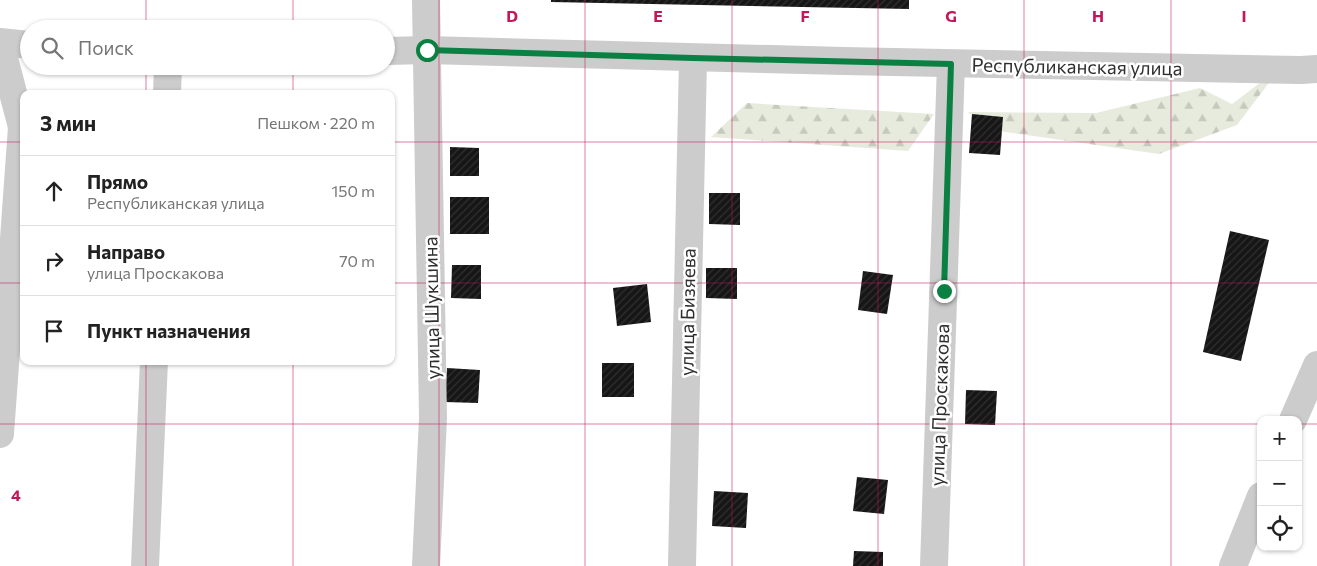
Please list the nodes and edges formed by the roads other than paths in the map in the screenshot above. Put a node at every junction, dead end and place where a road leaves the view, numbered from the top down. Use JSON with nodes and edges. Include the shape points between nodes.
{"nodes":[{"id":1,"x":426,"y":0,"type":"edge"},
{"id":2,"x":0,"y":42,"type":"edge"},
{"id":3,"x":20,"y":43,"type":"edge"},
{"id":4,"x":427,"y":50,"type":"junction"},
{"id":5,"x":395,"y":51,"type":"edge"},
{"id":6,"x":693,"y":58,"type":"junction"},
{"id":7,"x":951,"y":64,"type":"junction"},
{"id":8,"x":1317,"y":69,"type":"edge"},
{"id":9,"x":167,"y":75,"type":"edge"},
{"id":10,"x":166,"y":90,"type":"edge"},
{"id":11,"x":20,"y":118,"type":"edge"},
{"id":12,"x":20,"y":154,"type":"edge"},
{"id":13,"x":154,"y":365,"type":"edge"},
{"id":14,"x":1317,"y":365,"type":"edge"},
{"id":15,"x":1295,"y":416,"type":"edge"},
{"id":16,"x":0,"y":434,"type":"edge"},
{"id":17,"x":1257,"y":506,"type":"edge"},
{"id":18,"x":145,"y":566,"type":"edge"},
{"id":19,"x":426,"y":566,"type":"edge"},
{"id":20,"x":682,"y":566,"type":"edge"},
{"id":21,"x":934,"y":566,"type":"edge"},
{"id":22,"x":1233,"y":566,"type":"edge"}],
"edges":[{"from":1,"to":4,"type":"street","name":"улица Шукшина"},
{"from":2,"to":3,"type":"street"},
{"from":2,"to":11,"type":"street"},
{"from":4,"to":5,"type":"street","name":"Республиканская улица"},
{"from":4,"to":6,"type":"street","name":"Республиканская улица"},
{"from":4,"to":19,"type":"street","name":"улица Шукшина","via":[[432,418]]},
{"from":6,"to":7,"type":"street","name":"Республиканская улица"},
{"from":6,"to":20,"type":"street","name":"улица Бизяева"},
{"from":7,"to":8,"type":"street","name":"Республиканская улица"},
{"from":7,"to":21,"type":"street","name":"улица Проскакова"},
{"from":9,"to":10,"type":"street"},
{"from":12,"to":16,"type":"street"},
{"from":13,"to":18,"type":"street"},
{"from":14,"to":15,"type":"street"},
{"from":17,"to":22,"type":"street"}]}
